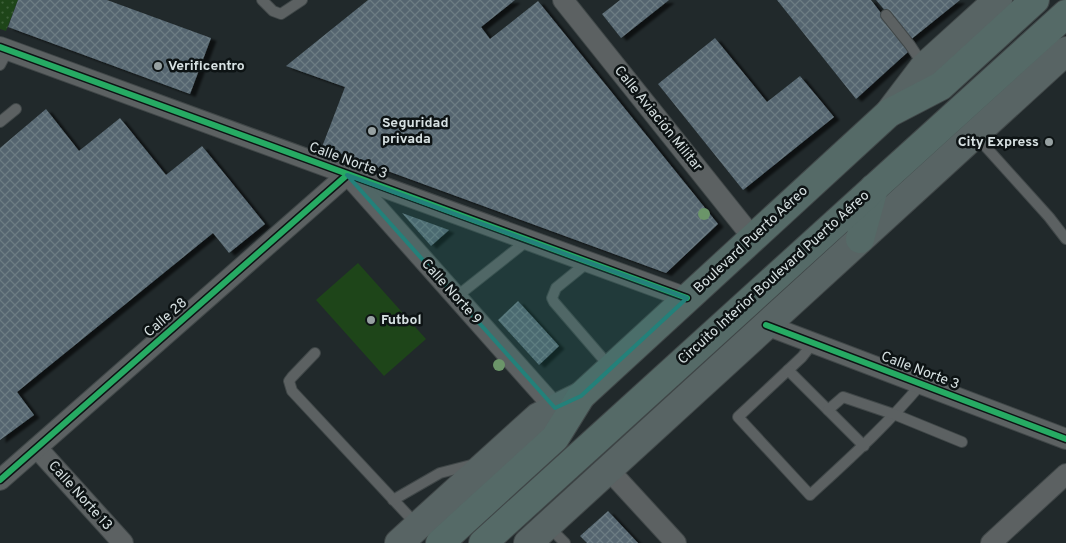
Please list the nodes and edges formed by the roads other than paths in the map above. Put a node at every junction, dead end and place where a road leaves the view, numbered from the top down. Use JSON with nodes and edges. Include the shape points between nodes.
{"nodes":[{"id":1,"x":262,"y":0,"type":"edge"},
{"id":2,"x":302,"y":0,"type":"edge"},
{"id":3,"x":563,"y":0,"type":"edge"},
{"id":4,"x":1035,"y":0,"type":"edge"},
{"id":5,"x":993,"y":2,"type":"edge"},
{"id":6,"x":1066,"y":14,"type":"edge"},
{"id":7,"x":886,"y":15,"type":"dead end"},
{"id":8,"x":1066,"y":50,"type":"edge"},
{"id":9,"x":3,"y":54,"type":"edge"},
{"id":10,"x":924,"y":67,"type":"junction"},
{"id":11,"x":16,"y":109,"type":"dead end"},
{"id":12,"x":889,"y":113,"type":"junction"},
{"id":13,"x":0,"y":122,"type":"edge"},
{"id":14,"x":974,"y":134,"type":"junction"},
{"id":15,"x":347,"y":175,"type":"junction"},
{"id":16,"x":874,"y":188,"type":"junction"},
{"id":17,"x":753,"y":238,"type":"junction"},
{"id":18,"x":860,"y":238,"type":"junction"},
{"id":19,"x":1066,"y":239,"type":"edge"},
{"id":20,"x":528,"y":240,"type":"junction"},
{"id":21,"x":588,"y":262,"type":"junction"},
{"id":22,"x":456,"y":297,"type":"junction"},
{"id":23,"x":687,"y":298,"type":"junction"},
{"id":24,"x":766,"y":325,"type":"junction"},
{"id":25,"x":813,"y":343,"type":"junction"},
{"id":26,"x":315,"y":353,"type":"dead end"},
{"id":27,"x":611,"y":368,"type":"junction"},
{"id":28,"x":788,"y":370,"type":"junction"},
{"id":29,"x":921,"y":384,"type":"junction"},
{"id":30,"x":581,"y":396,"type":"junction"},
{"id":31,"x":555,"y":408,"type":"junction"},
{"id":32,"x":828,"y":410,"type":"junction"},
{"id":33,"x":896,"y":415,"type":"junction"},
{"id":34,"x":1066,"y":439,"type":"edge"},
{"id":35,"x":962,"y":442,"type":"dead end"},
{"id":36,"x":864,"y":446,"type":"junction"},
{"id":37,"x":37,"y":448,"type":"junction"},
{"id":38,"x":490,"y":460,"type":"junction"},
{"id":39,"x":608,"y":469,"type":"junction"},
{"id":40,"x":1066,"y":474,"type":"edge"},
{"id":41,"x":0,"y":480,"type":"edge"},
{"id":42,"x":393,"y":500,"type":"junction"},
{"id":43,"x":408,"y":535,"type":"edge"},
{"id":44,"x":547,"y":537,"type":"edge"},
{"id":45,"x":123,"y":543,"type":"edge"},
{"id":46,"x":440,"y":543,"type":"edge"},
{"id":47,"x":483,"y":543,"type":"edge"},
{"id":48,"x":676,"y":543,"type":"edge"},
{"id":49,"x":991,"y":543,"type":"edge"}],
"edges":[{"from":1,"to":2,"type":"lane","via":[[273,11],[282,14]]},
{"from":3,"to":17,"type":"street","name":"Calle Aviación Militar"},
{"from":4,"to":12,"type":"highway","via":[[941,86]]},
{"from":5,"to":10,"type":"main road","name":"Boulevard Puerto Aéreo"},
{"from":6,"to":16,"type":"highway","name":"Circuito Interior Boulevard Puerto Aéreo"},
{"from":7,"to":10,"type":"lane"},
{"from":8,"to":14,"type":"main road"},
{"from":9,"to":15,"type":"street","name":"Calle Norte 3"},
{"from":10,"to":12,"type":"main road","name":"Boulevard Puerto Aéreo"},
{"from":11,"to":13,"type":"lane"},
{"from":12,"to":17,"type":"highway","name":"Boulevard Puerto Aéreo"},
{"from":14,"to":18,"type":"main road"},
{"from":14,"to":19,"type":"lane"},
{"from":15,"to":20,"type":"street","name":"Calle Norte 3"},
{"from":15,"to":22,"type":"street","name":"Calle Norte 9"},
{"from":15,"to":37,"type":"street","name":"Calle 28"},
{"from":16,"to":18,"type":"highway"},
{"from":16,"to":47,"type":"highway","name":"Circuito Interior Boulevard Puerto Aéreo"},
{"from":17,"to":23,"type":"highway","name":"Boulevard Puerto Aéreo"},
{"from":18,"to":24,"type":"main road"},
{"from":20,"to":21,"type":"street","name":"Calle Norte 3"},
{"from":20,"to":22,"type":"lane"},
{"from":21,"to":23,"type":"street","name":"Calle Norte 3"},
{"from":21,"to":27,"type":"lane","via":[[556,288],[552,298]]},
{"from":22,"to":31,"type":"street","name":"Calle Norte 9"},
{"from":23,"to":27,"type":"highway","name":"Boulevard Puerto Aéreo"},
{"from":24,"to":25,"type":"street","name":"Calle Norte 3"},
{"from":24,"to":39,"type":"main road"},
{"from":25,"to":28,"type":"lane"},
{"from":25,"to":29,"type":"street","name":"Calle Norte 3"},
{"from":26,"to":42,"type":"lane","via":[[292,377],[289,386]]},
{"from":27,"to":30,"type":"highway","name":"Boulevard Puerto Aéreo"},
{"from":28,"to":32,"type":"lane"},
{"from":28,"to":36,"type":"lane","via":[[738,417],[810,495]]},
{"from":29,"to":33,"type":"lane"},
{"from":29,"to":34,"type":"street","name":"Calle Norte 3"},
{"from":30,"to":31,"type":"main road","name":"Boulevard Puerto Aéreo"},
{"from":30,"to":46,"type":"highway","via":[[556,438]]},
{"from":31,"to":38,"type":"main road","name":"Boulevard Puerto Aéreo","via":[[538,417]]},
{"from":32,"to":33,"type":"lane","via":[[843,397]]},
{"from":32,"to":36,"type":"lane"},
{"from":33,"to":35,"type":"lane"},
{"from":33,"to":36,"type":"lane"},
{"from":37,"to":41,"type":"street","name":"Calle 28"},
{"from":37,"to":45,"type":"street","name":"Calle Norte 13"},
{"from":38,"to":42,"type":"lane","via":[[440,473]]},
{"from":38,"to":43,"type":"main road","name":"Boulevard Puerto Aéreo"},
{"from":39,"to":44,"type":"main road"},
{"from":39,"to":48,"type":"street"},
{"from":40,"to":49,"type":"street"},
{"from":42,"to":43,"type":"lane"}]}
